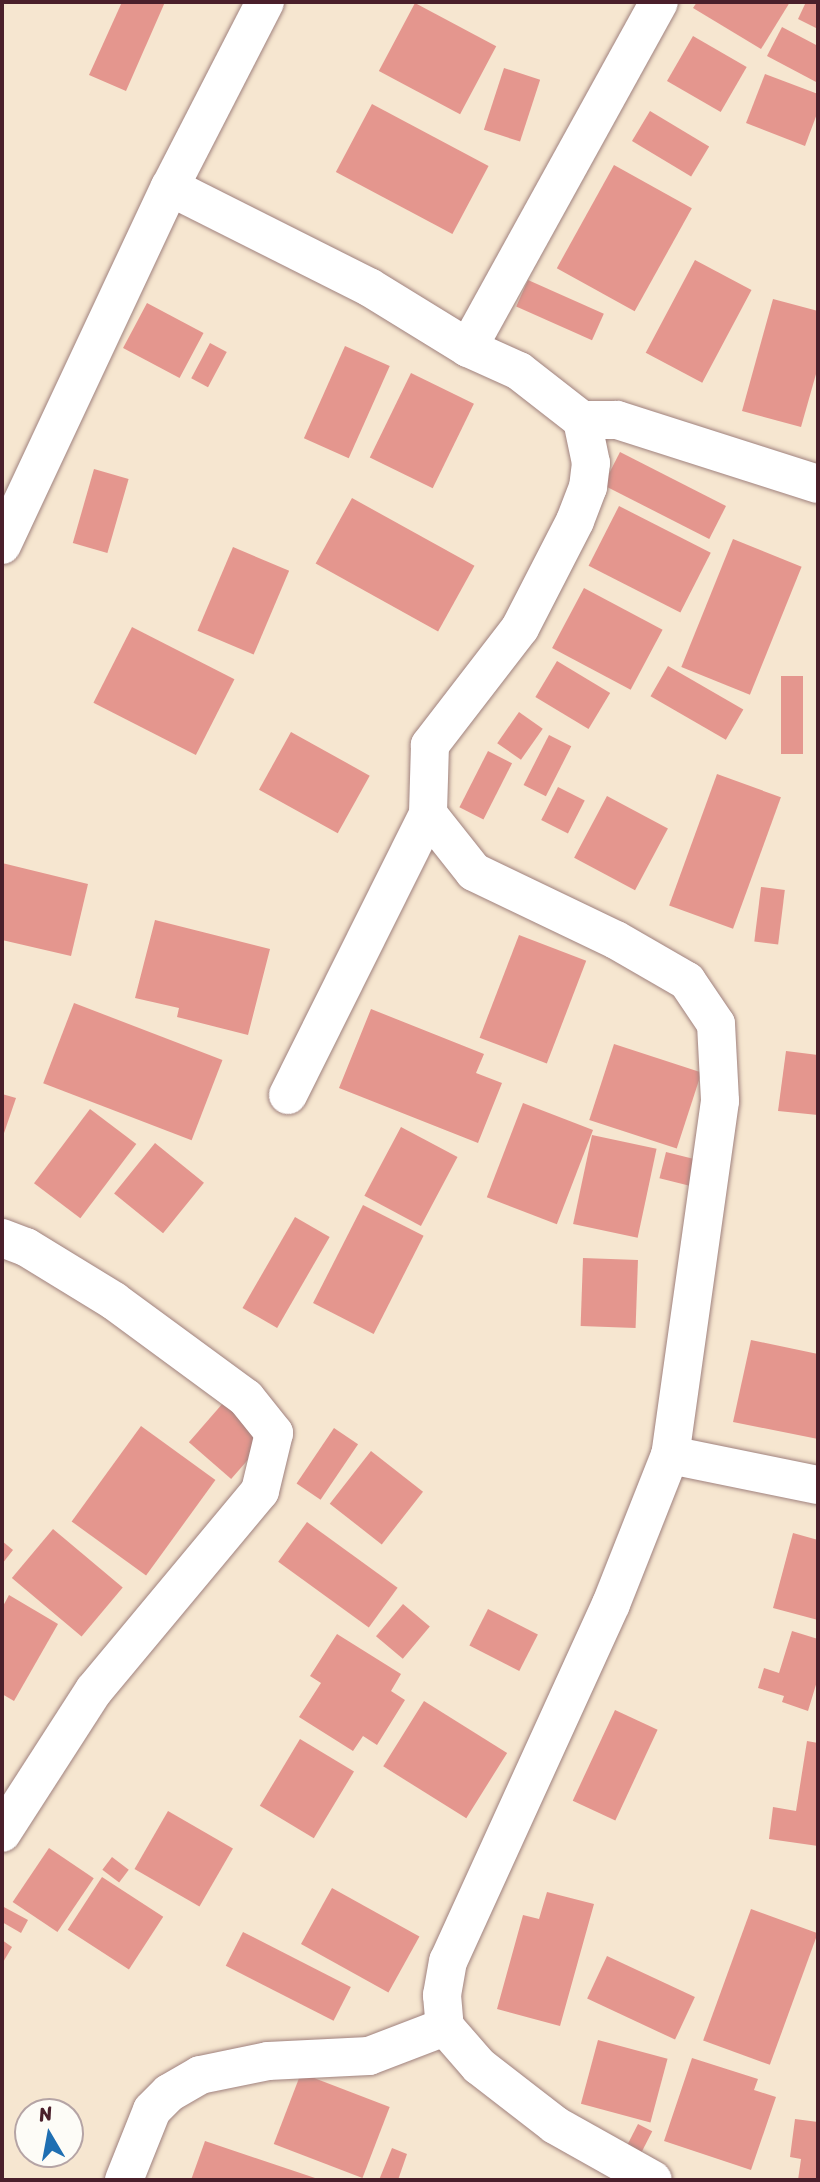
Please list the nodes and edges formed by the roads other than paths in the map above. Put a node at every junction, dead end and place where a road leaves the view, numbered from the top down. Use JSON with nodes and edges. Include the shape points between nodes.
{"nodes":[{"id":1,"x":265,"y":2,"type":"edge"},
{"id":2,"x":659,"y":2,"type":"edge"},
{"id":3,"x":170,"y":187,"type":"junction"},
{"id":4,"x":468,"y":348,"type":"junction"},
{"id":5,"x":582,"y":421,"type":"junction"},
{"id":6,"x":818,"y":484,"type":"edge"},
{"id":7,"x":2,"y":545,"type":"edge"},
{"id":8,"x":428,"y":814,"type":"junction"},
{"id":9,"x":288,"y":1095,"type":"dead end"},
{"id":10,"x":2,"y":1238,"type":"edge"},
{"id":11,"x":670,"y":1455,"type":"junction"},
{"id":12,"x":818,"y":1485,"type":"edge"},
{"id":13,"x":2,"y":1833,"type":"edge"},
{"id":14,"x":445,"y":2027,"type":"junction"},
{"id":15,"x":124,"y":2180,"type":"edge"},
{"id":16,"x":653,"y":2180,"type":"edge"}],
"edges":[{"from":1,"to":3,"type":"street"},
{"from":2,"to":4,"type":"street"},
{"from":3,"to":4,"type":"street","via":[[369,287]]},
{"from":3,"to":7,"type":"street"},
{"from":4,"to":5,"type":"street","via":[[519,371]]},
{"from":5,"to":6,"type":"street","via":[[617,420]]},
{"from":5,"to":8,"type":"street","via":[[590,463],[588,487],[575,521],[520,628],[430,745]]},
{"from":8,"to":9,"type":"street"},
{"from":8,"to":11,"type":"street","via":[[474,872],[616,940],[687,982],[716,1024],[720,1101]]},
{"from":10,"to":13,"type":"street","via":[[26,1247],[114,1301],[246,1398],[274,1433],[260,1491],[94,1690]]},
{"from":11,"to":12,"type":"street"},
{"from":11,"to":14,"type":"street","via":[[611,1604],[448,1961],[442,1995]]},
{"from":14,"to":15,"type":"street","via":[[369,2056],[268,2061],[200,2075],[169,2093],[152,2110]]},
{"from":14,"to":16,"type":"street","via":[[479,2066],[555,2124]]}]}
